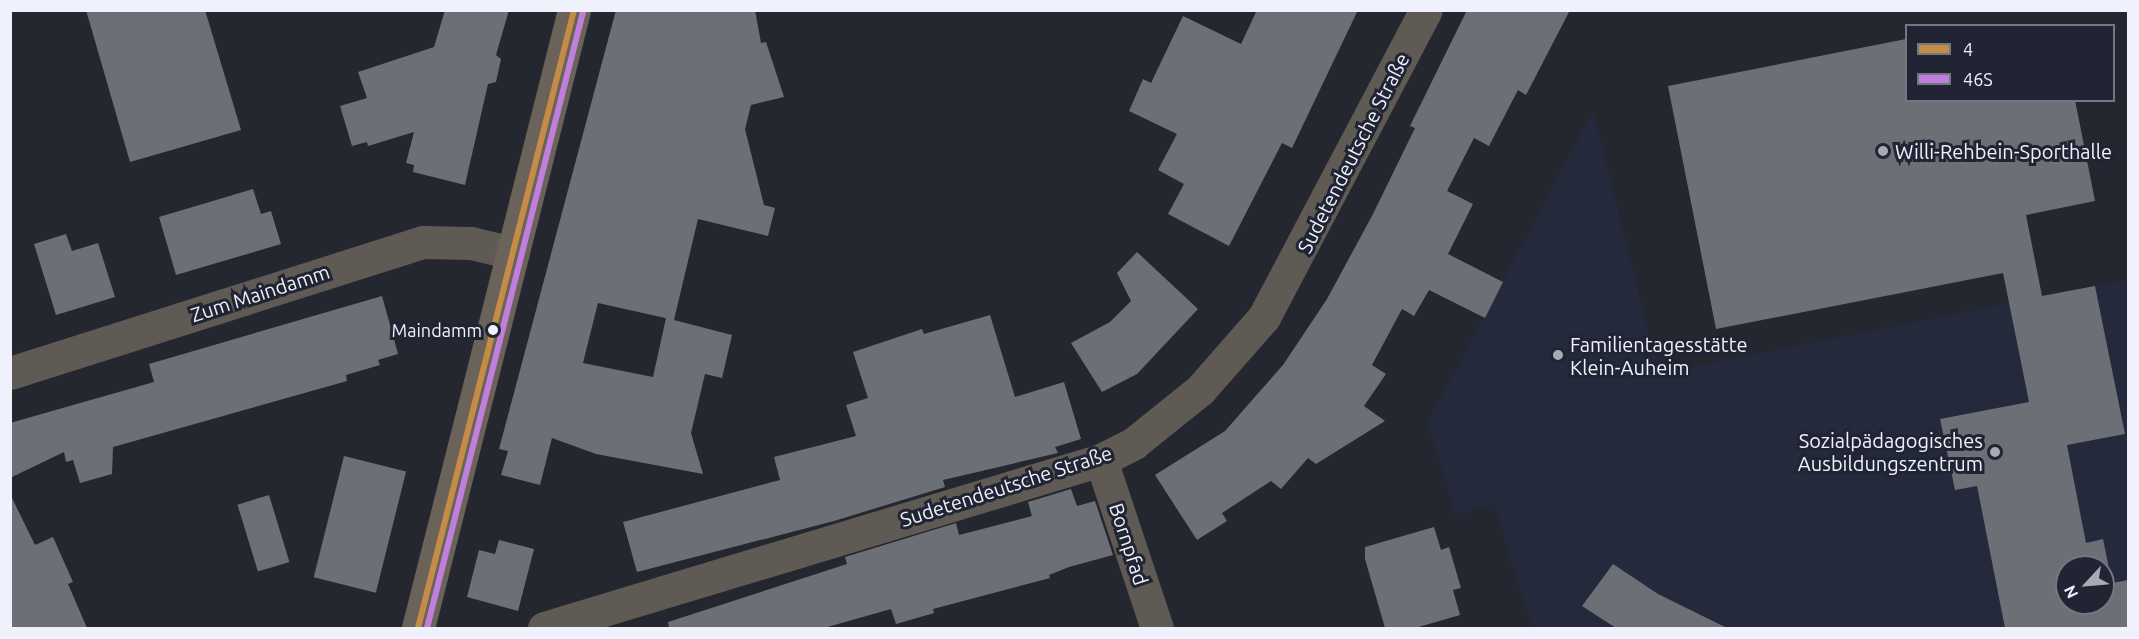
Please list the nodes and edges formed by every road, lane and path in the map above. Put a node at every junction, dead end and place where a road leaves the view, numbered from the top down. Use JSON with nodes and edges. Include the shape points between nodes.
{"nodes":[{"id":1,"x":574,"y":10,"type":"edge"},
{"id":2,"x":1426,"y":10,"type":"edge"},
{"id":3,"x":513,"y":253,"type":"junction"},
{"id":4,"x":10,"y":373,"type":"edge"},
{"id":5,"x":1101,"y":460,"type":"junction"},
{"id":6,"x":418,"y":628,"type":"edge"},
{"id":7,"x":544,"y":628,"type":"edge"},
{"id":8,"x":1157,"y":628,"type":"edge"}],
"edges":[{"from":1,"to":3,"type":"main road"},
{"from":2,"to":5,"type":"street","name":"Sudetendeutsche Straße","via":[[1287,280],[1264,317],[1200,390],[1134,443]]},
{"from":3,"to":4,"type":"street","name":"Zum Maindamm","via":[[471,243],[423,242]]},
{"from":3,"to":6,"type":"main road"},
{"from":5,"to":7,"type":"street","name":"Sudetendeutsche Straße"},
{"from":5,"to":8,"type":"street","name":"Bornpfad"}]}
